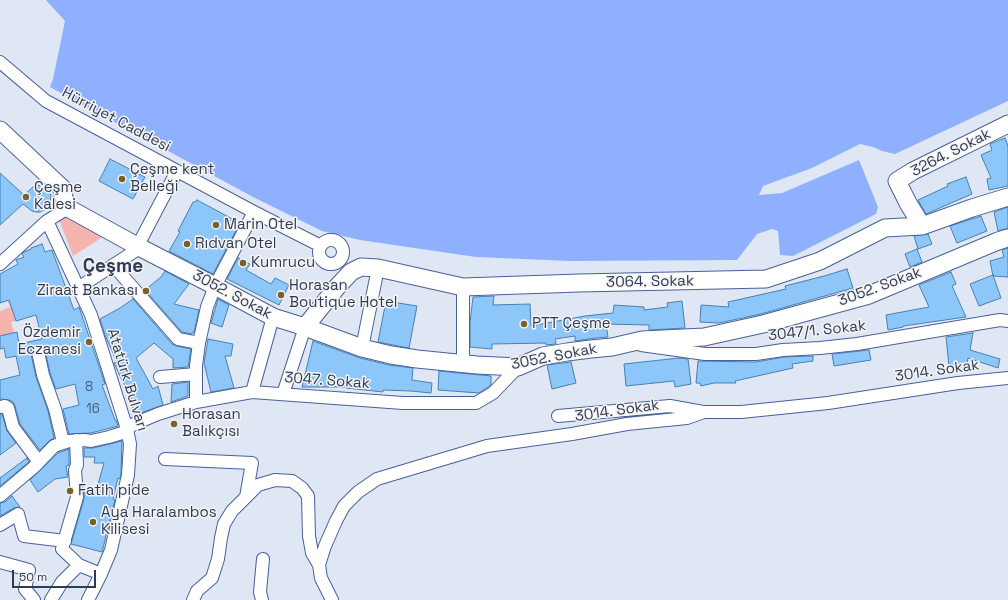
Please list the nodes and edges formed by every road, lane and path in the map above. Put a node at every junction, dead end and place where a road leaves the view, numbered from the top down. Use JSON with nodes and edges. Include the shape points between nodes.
{"nodes":[{"id":1,"x":0,"y":62,"type":"edge"},
{"id":2,"x":1008,"y":124,"type":"edge"},
{"id":3,"x":0,"y":130,"type":"edge"},
{"id":4,"x":0,"y":141,"type":"edge"},
{"id":5,"x":177,"y":171,"type":"junction"},
{"id":6,"x":1008,"y":198,"type":"edge"},
{"id":7,"x":66,"y":201,"type":"junction"},
{"id":8,"x":254,"y":212,"type":"junction"},
{"id":9,"x":47,"y":221,"type":"junction"},
{"id":10,"x":922,"y":226,"type":"junction"},
{"id":11,"x":1008,"y":238,"type":"edge"},
{"id":12,"x":137,"y":246,"type":"junction"},
{"id":13,"x":321,"y":246,"type":"dead end"},
{"id":14,"x":0,"y":264,"type":"edge"},
{"id":15,"x":113,"y":265,"type":"junction"},
{"id":16,"x":378,"y":268,"type":"junction"},
{"id":17,"x":215,"y":286,"type":"junction"},
{"id":18,"x":462,"y":287,"type":"junction"},
{"id":19,"x":78,"y":288,"type":"junction"},
{"id":20,"x":272,"y":317,"type":"junction"},
{"id":21,"x":1008,"y":322,"type":"edge"},
{"id":22,"x":305,"y":328,"type":"junction"},
{"id":23,"x":199,"y":343,"type":"junction"},
{"id":24,"x":629,"y":344,"type":"junction"},
{"id":25,"x":362,"y":348,"type":"junction"},
{"id":26,"x":38,"y":352,"type":"dead end"},
{"id":27,"x":463,"y":363,"type":"junction"},
{"id":28,"x":518,"y":367,"type":"junction"},
{"id":29,"x":196,"y":374,"type":"junction"},
{"id":30,"x":160,"y":377,"type":"dead end"},
{"id":31,"x":1008,"y":378,"type":"edge"},
{"id":32,"x":252,"y":392,"type":"junction"},
{"id":33,"x":283,"y":394,"type":"junction"},
{"id":34,"x":196,"y":402,"type":"junction"},
{"id":35,"x":4,"y":407,"type":"edge"},
{"id":36,"x":704,"y":412,"type":"junction"},
{"id":37,"x":558,"y":416,"type":"dead end"},
{"id":38,"x":127,"y":429,"type":"junction"},
{"id":39,"x":76,"y":440,"type":"junction"},
{"id":40,"x":63,"y":442,"type":"junction"},
{"id":41,"x":164,"y":459,"type":"dead end"},
{"id":42,"x":39,"y":462,"type":"junction"},
{"id":43,"x":0,"y":496,"type":"edge"},
{"id":44,"x":246,"y":497,"type":"junction"},
{"id":45,"x":0,"y":525,"type":"edge"},
{"id":46,"x":64,"y":541,"type":"junction"},
{"id":47,"x":263,"y":558,"type":"dead end"},
{"id":48,"x":0,"y":562,"type":"edge"},
{"id":49,"x":79,"y":565,"type":"junction"},
{"id":50,"x":319,"y":565,"type":"junction"},
{"id":51,"x":101,"y":574,"type":"junction"},
{"id":52,"x":34,"y":600,"type":"edge"},
{"id":53,"x":51,"y":600,"type":"edge"},
{"id":54,"x":88,"y":600,"type":"edge"},
{"id":55,"x":193,"y":600,"type":"edge"},
{"id":56,"x":262,"y":600,"type":"edge"},
{"id":57,"x":332,"y":600,"type":"edge"}],
"edges":[{"from":1,"to":5,"type":"street","name":"Hürriyet Caddesi","via":[[46,100]]},
{"from":2,"to":10,"type":"street","name":"3264. Sokak","via":[[897,181]]},
{"from":3,"to":7,"type":"street","via":[[64,190]]},
{"from":4,"to":7,"type":"street","name":"3052. Sokak"},
{"from":5,"to":8,"type":"street","name":"Hürriyet Caddesi"},
{"from":5,"to":12,"type":"street"},
{"from":6,"to":10,"type":"street","name":"3064. Sokak"},
{"from":7,"to":9,"type":"street"},
{"from":7,"to":12,"type":"street","name":"3052. Sokak"},
{"from":8,"to":13,"type":"street","name":"Hürriyet Caddesi"},
{"from":8,"to":17,"type":"street"},
{"from":9,"to":14,"type":"street"},
{"from":9,"to":19,"type":"street","name":"Atatürk Bulvarı"},
{"from":10,"to":18,"type":"street","name":"3064. Sokak","via":[[885,228],[820,261],[766,279]]},
{"from":11,"to":24,"type":"street","name":"3052. Sokak","via":[[861,297],[764,324],[704,337],[642,340]]},
{"from":12,"to":15,"type":"street"},
{"from":12,"to":17,"type":"street","name":"3052. Sokak"},
{"from":15,"to":19,"type":"street"},
{"from":15,"to":23,"type":"street","via":[[178,339]]},
{"from":16,"to":18,"type":"street","name":"3064. Sokak"},
{"from":16,"to":22,"type":"street","name":"3064. Sokak","via":[[361,267],[351,272]]},
{"from":16,"to":25,"type":"street"},
{"from":17,"to":20,"type":"street","name":"3052. Sokak"},
{"from":17,"to":23,"type":"street","via":[[207,307]]},
{"from":18,"to":27,"type":"street"},
{"from":19,"to":38,"type":"street","name":"Atatürk Bulvarı","via":[[91,315]]},
{"from":20,"to":22,"type":"street","name":"3052. Sokak"},
{"from":20,"to":32,"type":"street"},
{"from":21,"to":24,"type":"street","name":"3047/1. Sokak","via":[[1000,320],[857,344],[756,354],[705,354]]},
{"from":22,"to":25,"type":"street","name":"3052. Sokak"},
{"from":22,"to":33,"type":"street"},
{"from":23,"to":29,"type":"street"},
{"from":24,"to":28,"type":"street","name":"3052. Sokak","via":[[543,356]]},
{"from":25,"to":27,"type":"street","name":"3052. Sokak","via":[[391,356]]},
{"from":26,"to":40,"type":"street"},
{"from":27,"to":28,"type":"street","name":"3052. Sokak"},
{"from":28,"to":33,"type":"street","name":"3047. Sokak","via":[[493,393],[476,403],[403,403]]},
{"from":29,"to":30,"type":"street"},
{"from":29,"to":34,"type":"street"},
{"from":31,"to":36,"type":"street","name":"3014. Sokak","via":[[804,406],[741,412]]},
{"from":32,"to":33,"type":"street","name":"3047. Sokak"},
{"from":32,"to":34,"type":"street","name":"3047. Sokak"},
{"from":34,"to":38,"type":"street","name":"3047. Sokak","via":[[146,419]]},
{"from":35,"to":42,"type":"street","via":[[13,427]]},
{"from":36,"to":37,"type":"street","via":[[670,406]]},
{"from":36,"to":50,"type":"street","name":"3014. Sokak","via":[[687,418],[627,424],[487,446],[377,480],[358,492],[344,506]]},
{"from":38,"to":39,"type":"street","name":"3047. Sokak","via":[[103,439]]},
{"from":38,"to":51,"type":"street","name":"Atatürk Bulvarı","via":[[130,444],[128,474],[111,550]]},
{"from":39,"to":40,"type":"street","name":"3047. Sokak"},
{"from":39,"to":46,"type":"street","via":[[76,496]]},
{"from":40,"to":42,"type":"street","via":[[54,446]]},
{"from":41,"to":44,"type":"street","via":[[252,463]]},
{"from":42,"to":43,"type":"street"},
{"from":44,"to":50,"type":"street","via":[[258,485],[275,480],[292,482],[302,488],[308,496],[312,553]]},
{"from":44,"to":55,"type":"street","via":[[232,511],[224,524],[212,578],[197,591]]},
{"from":45,"to":46,"type":"street","via":[[18,514],[24,536]]},
{"from":46,"to":49,"type":"street","via":[[62,550]]},
{"from":47,"to":56,"type":"street","via":[[260,592]]},
{"from":48,"to":52,"type":"street","via":[[29,570],[25,589]]},
{"from":49,"to":51,"type":"street"},
{"from":49,"to":53,"type":"street","via":[[62,582]]},
{"from":50,"to":57,"type":"street","via":[[321,578]]},
{"from":51,"to":54,"type":"street","name":"Atatürk Bulvarı"}]}
